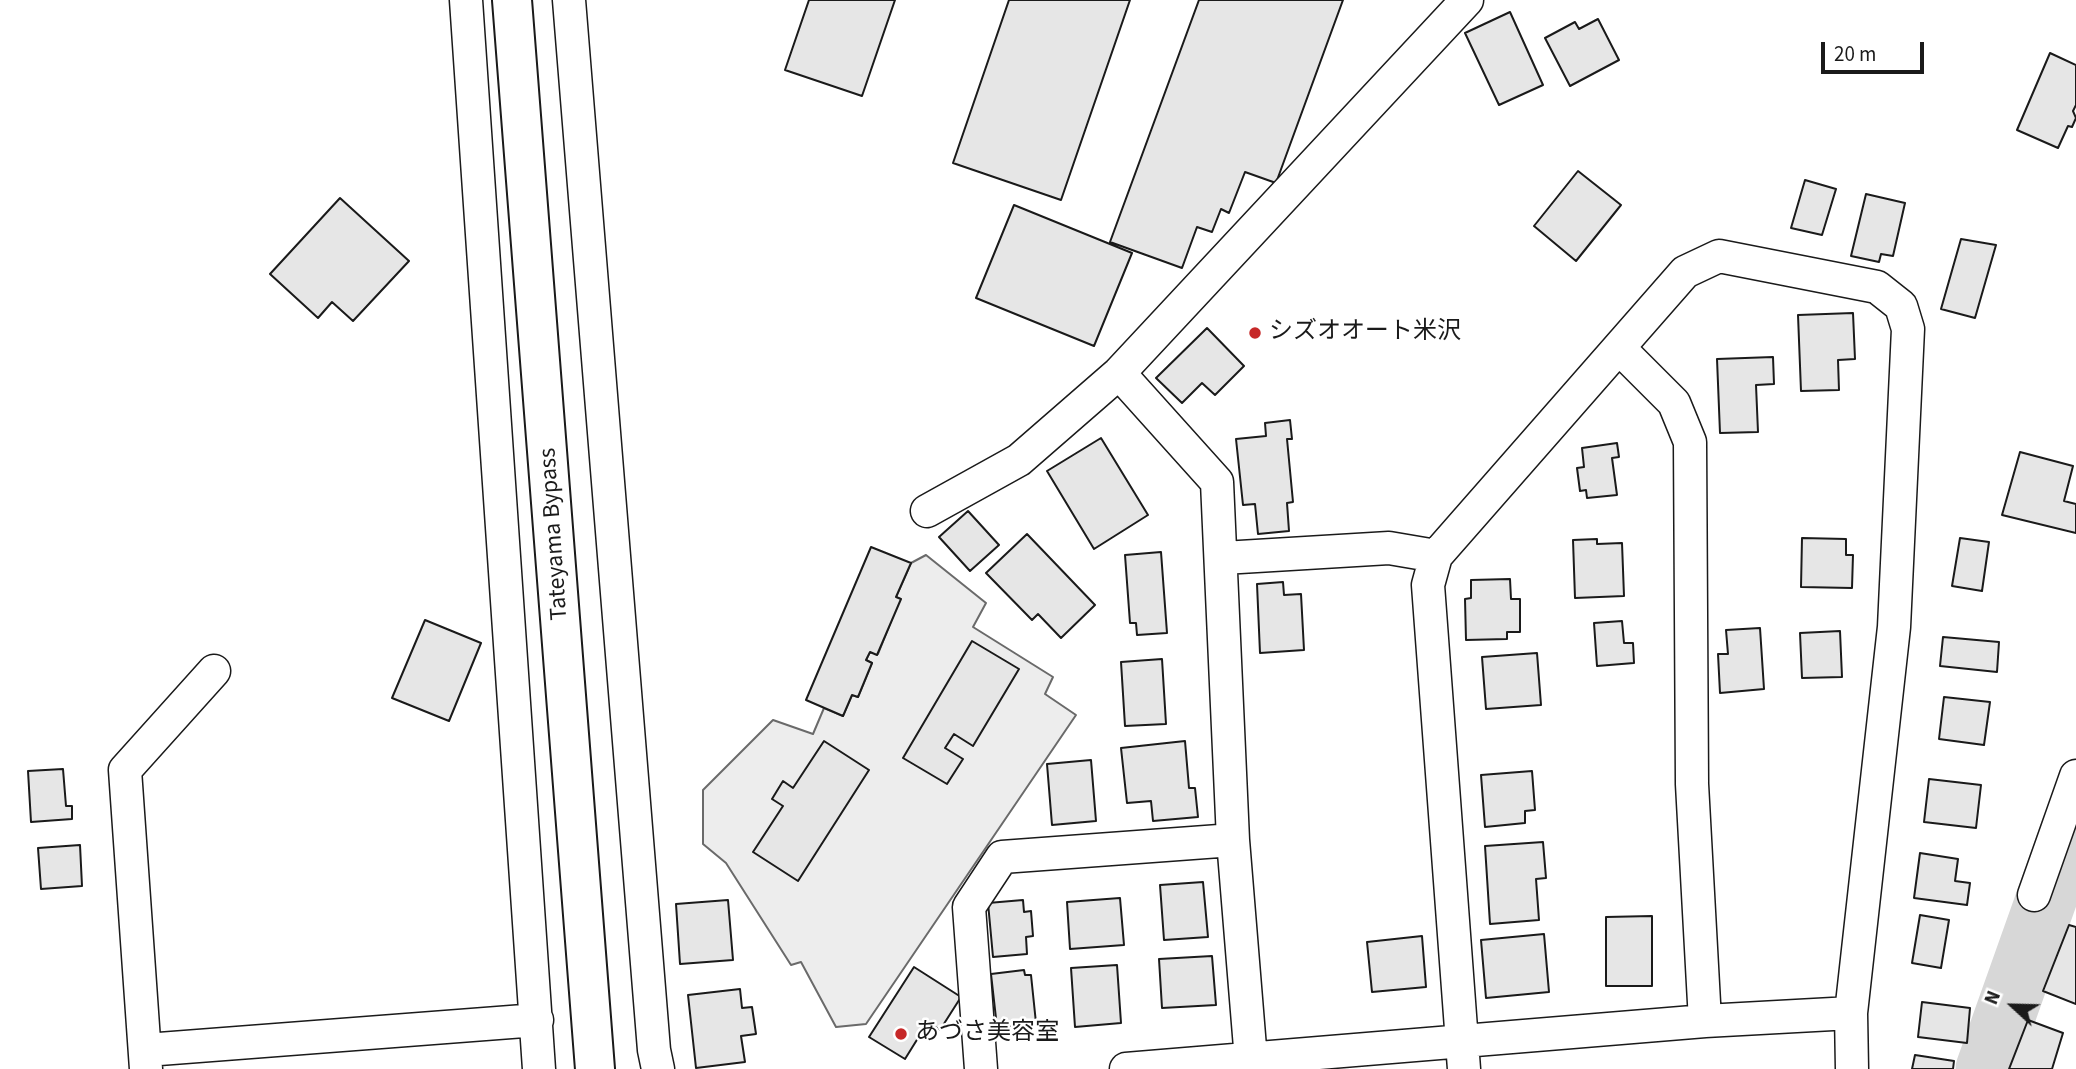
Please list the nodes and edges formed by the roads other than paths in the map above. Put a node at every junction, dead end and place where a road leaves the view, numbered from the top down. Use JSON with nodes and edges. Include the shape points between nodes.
{"nodes":[{"id":1,"x":466,"y":0,"type":"edge"},
{"id":2,"x":512,"y":0,"type":"edge"},
{"id":3,"x":569,"y":0,"type":"edge"},
{"id":4,"x":1466,"y":0,"type":"edge"},
{"id":5,"x":1619,"y":348,"type":"junction"},
{"id":6,"x":1119,"y":373,"type":"junction"},
{"id":7,"x":928,"y":511,"type":"dead end"},
{"id":8,"x":1436,"y":556,"type":"junction"},
{"id":9,"x":1223,"y":558,"type":"junction"},
{"id":10,"x":214,"y":671,"type":"dead end"},
{"id":11,"x":2076,"y":776,"type":"edge"},
{"id":12,"x":1233,"y":839,"type":"junction"},
{"id":13,"x":2034,"y":895,"type":"dead end"},
{"id":14,"x":1852,"y":1013,"type":"junction"},
{"id":15,"x":537,"y":1020,"type":"junction"},
{"id":16,"x":1705,"y":1021,"type":"junction"},
{"id":17,"x":1463,"y":1055,"type":"edge"},
{"id":18,"x":146,"y":1059,"type":"edge"},
{"id":19,"x":1251,"y":1060,"type":"junction"},
{"id":20,"x":540,"y":1069,"type":"edge"},
{"id":21,"x":595,"y":1069,"type":"edge"},
{"id":22,"x":658,"y":1069,"type":"edge"},
{"id":23,"x":981,"y":1069,"type":"edge"},
{"id":24,"x":1126,"y":1069,"type":"edge"},
{"id":25,"x":1852,"y":1069,"type":"edge"}],
"edges":[{"from":1,"to":15,"type":"street"},
{"from":2,"to":21,"type":"highway","name":"Tateyama Bypass"},
{"from":3,"to":22,"type":"street","via":[[634,834]]},
{"from":4,"to":6,"type":"street"},
{"from":5,"to":8,"type":"street"},
{"from":5,"to":14,"type":"street","via":[[1685,272],[1719,257],[1877,287],[1901,306],[1908,329],[1894,627]]},
{"from":5,"to":16,"type":"street","via":[[1674,402],[1690,442],[1692,784]]},
{"from":6,"to":7,"type":"street","via":[[1019,460]]},
{"from":6,"to":9,"type":"street","via":[[1217,482]]},
{"from":8,"to":9,"type":"street","via":[[1389,548]]},
{"from":8,"to":17,"type":"street","via":[[1428,585]]},
{"from":9,"to":12,"type":"street"},
{"from":10,"to":18,"type":"street","via":[[125,770]]},
{"from":11,"to":13,"type":"street"},
{"from":12,"to":19,"type":"street"},
{"from":12,"to":23,"type":"street","via":[[1002,857],[969,907]]},
{"from":14,"to":16,"type":"street"},
{"from":14,"to":25,"type":"street"},
{"from":15,"to":18,"type":"street"},
{"from":15,"to":20,"type":"street"},
{"from":16,"to":17,"type":"street"},
{"from":17,"to":19,"type":"street"},
{"from":19,"to":24,"type":"street"}]}
